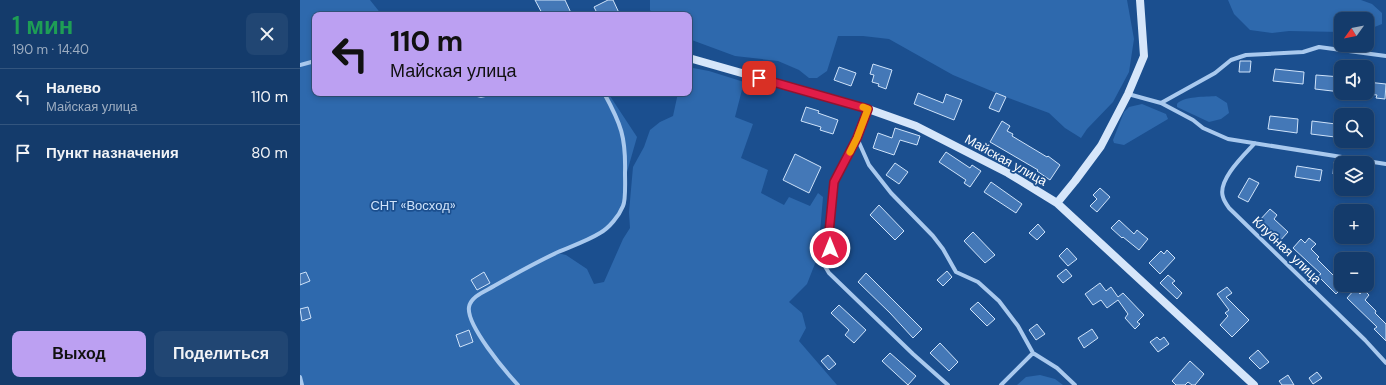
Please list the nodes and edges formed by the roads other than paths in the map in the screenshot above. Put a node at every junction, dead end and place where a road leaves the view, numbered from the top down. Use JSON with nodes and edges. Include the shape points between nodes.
{"nodes":[{"id":1,"x":1140,"y":0,"type":"edge"},
{"id":2,"x":1386,"y":56,"type":"edge"},
{"id":3,"x":692,"y":59,"type":"edge"},
{"id":4,"x":312,"y":62,"type":"edge"},
{"id":5,"x":300,"y":65,"type":"edge"},
{"id":6,"x":1128,"y":94,"type":"junction"},
{"id":7,"x":606,"y":96,"type":"edge"},
{"id":8,"x":1161,"y":103,"type":"junction"},
{"id":9,"x":868,"y":109,"type":"junction"},
{"id":10,"x":857,"y":138,"type":"junction"},
{"id":11,"x":1255,"y":143,"type":"junction"},
{"id":12,"x":1386,"y":164,"type":"edge"},
{"id":13,"x":1057,"y":203,"type":"junction"},
{"id":14,"x":1033,"y":353,"type":"junction"},
{"id":15,"x":1386,"y":363,"type":"edge"},
{"id":16,"x":300,"y":377,"type":"edge"},
{"id":17,"x":302,"y":385,"type":"edge"},
{"id":18,"x":518,"y":385,"type":"edge"},
{"id":19,"x":948,"y":385,"type":"edge"},
{"id":20,"x":1001,"y":385,"type":"edge"},
{"id":21,"x":1075,"y":385,"type":"edge"},
{"id":22,"x":1254,"y":385,"type":"edge"}],
"edges":[{"from":1,"to":6,"type":"street","via":[[1144,56]]},
{"from":2,"to":8,"type":"street","via":[[1319,47],[1303,52],[1246,55],[1231,60],[1215,73]]},
{"from":3,"to":9,"type":"street","name":"Майская улица"},
{"from":4,"to":5,"type":"street"},
{"from":6,"to":8,"type":"street"},
{"from":6,"to":13,"type":"street","via":[[1101,146]]},
{"from":7,"to":18,"type":"street","via":[[616,113],[626,150],[624,206],[614,221],[600,233],[503,281],[475,297],[469,306],[470,318],[478,333],[492,355]]},
{"from":8,"to":11,"type":"street","via":[[1203,128],[1228,139]]},
{"from":9,"to":10,"type":"street"},
{"from":9,"to":13,"type":"street","name":"Майская улица","via":[[916,126],[1008,173]]},
{"from":10,"to":14,"type":"street","via":[[870,165],[890,193],[933,236],[956,272],[978,282],[999,301],[1018,326]]},
{"from":10,"to":19,"type":"street","via":[[834,182],[830,248],[823,263],[829,273]]},
{"from":11,"to":12,"type":"street"},
{"from":11,"to":15,"type":"street","name":"Клубная улица","via":[[1227,177],[1222,197],[1229,208]]},
{"from":13,"to":22,"type":"street","name":"Майская улица"},
{"from":14,"to":20,"type":"street"},
{"from":14,"to":21,"type":"street","via":[[1057,368]]},
{"from":16,"to":17,"type":"street"}]}
